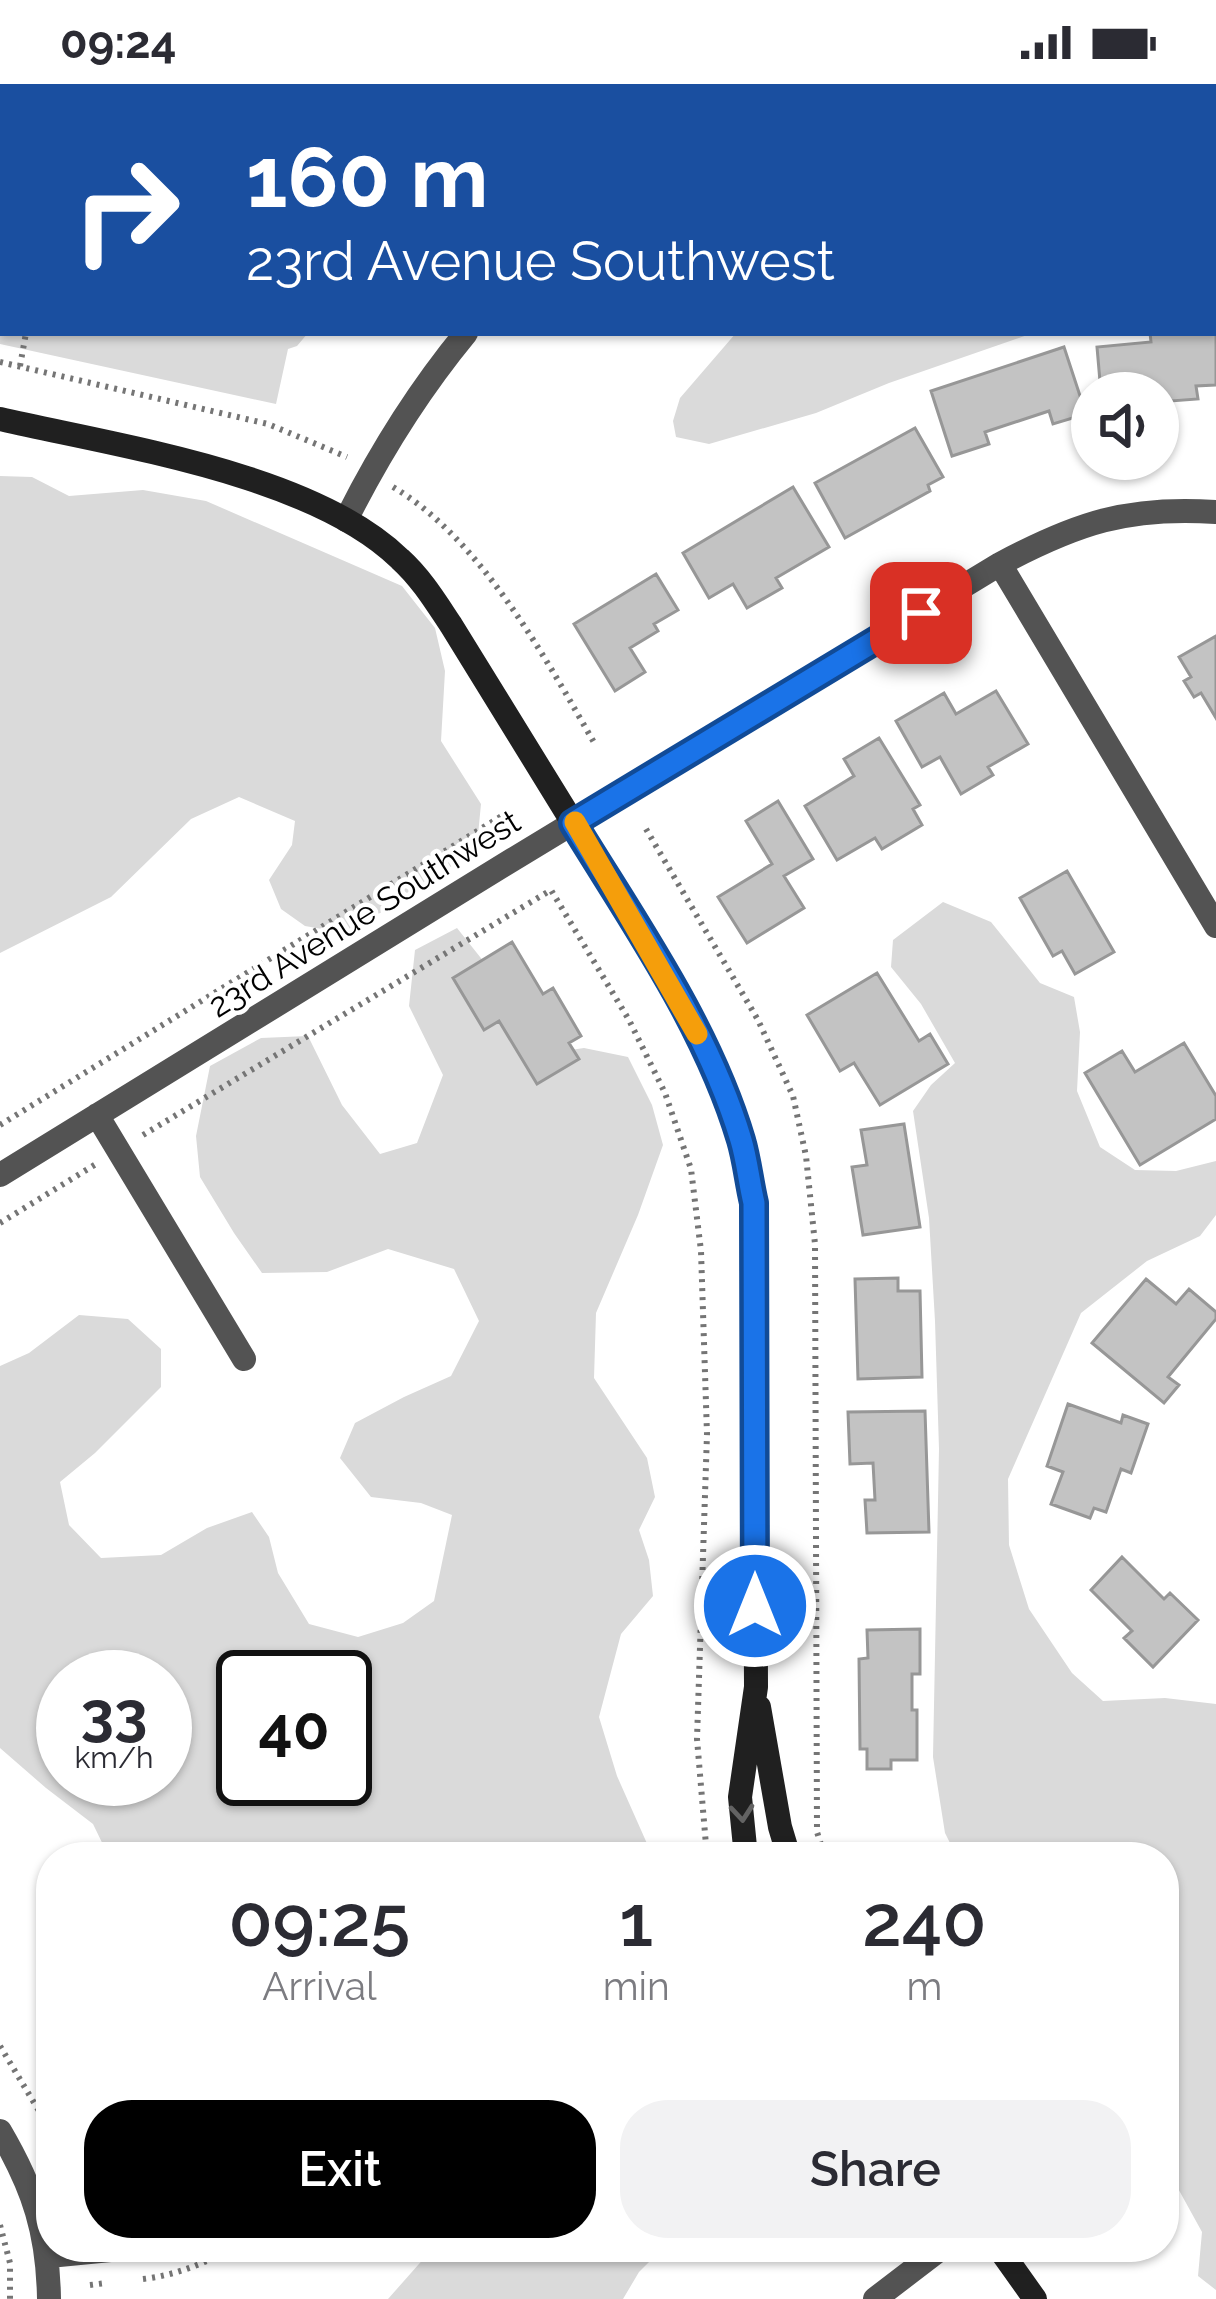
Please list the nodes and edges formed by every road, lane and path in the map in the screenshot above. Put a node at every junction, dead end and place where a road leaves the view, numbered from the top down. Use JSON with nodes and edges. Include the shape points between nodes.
{"nodes":[{"id":1,"x":25,"y":336,"type":"edge"},
{"id":2,"x":464,"y":336,"type":"edge"},
{"id":3,"x":0,"y":362,"type":"edge"},
{"id":4,"x":0,"y":419,"type":"edge"},
{"id":5,"x":1216,"y":512,"type":"edge"},
{"id":6,"x":346,"y":520,"type":"junction"},
{"id":7,"x":1000,"y":565,"type":"junction"},
{"id":8,"x":505,"y":814,"type":"dead end"},
{"id":9,"x":573,"y":823,"type":"junction"},
{"id":10,"x":646,"y":830,"type":"dead end"},
{"id":11,"x":1216,"y":926,"type":"edge"},
{"id":12,"x":97,"y":1115,"type":"junction"},
{"id":13,"x":0,"y":1125,"type":"edge"},
{"id":14,"x":118,"y":1150,"type":"junction"},
{"id":15,"x":0,"y":1175,"type":"edge"},
{"id":16,"x":0,"y":1223,"type":"edge"},
{"id":17,"x":244,"y":1358,"type":"dead end"},
{"id":18,"x":756,"y":1687,"type":"junction"},
{"id":19,"x":706,"y":1842,"type":"edge"},
{"id":20,"x":744,"y":1842,"type":"edge"},
{"id":21,"x":784,"y":1842,"type":"edge"},
{"id":22,"x":821,"y":1842,"type":"edge"},
{"id":23,"x":0,"y":2046,"type":"edge"},
{"id":24,"x":36,"y":2107,"type":"edge"},
{"id":25,"x":0,"y":2131,"type":"edge"},
{"id":26,"x":36,"y":2208,"type":"edge"},
{"id":27,"x":0,"y":2225,"type":"edge"},
{"id":28,"x":49,"y":2262,"type":"edge"},
{"id":29,"x":207,"y":2262,"type":"edge"},
{"id":30,"x":923,"y":2262,"type":"edge"},
{"id":31,"x":1009,"y":2262,"type":"edge"},
{"id":32,"x":127,"y":2281,"type":"dead end"},
{"id":33,"x":109,"y":2283,"type":"dead end"},
{"id":34,"x":10,"y":2299,"type":"edge"},
{"id":35,"x":49,"y":2299,"type":"edge"},
{"id":36,"x":89,"y":2299,"type":"edge"},
{"id":37,"x":875,"y":2299,"type":"edge"},
{"id":38,"x":1035,"y":2299,"type":"edge"}],
"edges":[{"from":1,"to":3,"type":"path","via":[[20,366]]},
{"from":2,"to":6,"type":"street","via":[[395,432]]},
{"from":4,"to":6,"type":"street","via":[[213,468]]},
{"from":5,"to":7,"type":"street","name":"23rd Avenue Southwest","via":[[1098,520]]},
{"from":6,"to":9,"type":"street","via":[[398,556],[430,593]]},
{"from":7,"to":9,"type":"street","name":"23rd Avenue Southwest"},
{"from":7,"to":11,"type":"street"},
{"from":8,"to":13,"type":"path"},
{"from":9,"to":12,"type":"street","name":"23rd Avenue Southwest"},
{"from":9,"to":18,"type":"street","via":[[695,1031],[742,1143],[754,1203]]},
{"from":10,"to":22,"type":"path","via":[[758,1020],[793,1096],[806,1156],[815,1244]]},
{"from":12,"to":14,"type":"street"},
{"from":12,"to":15,"type":"street","name":"23rd Avenue Southwest"},
{"from":14,"to":16,"type":"path"},
{"from":14,"to":17,"type":"street"},
{"from":14,"to":19,"type":"path","via":[[551,890],[629,1020],[691,1169],[707,1433],[697,1738]]},
{"from":18,"to":20,"type":"street","one_way":true,"via":[[740,1797]]},
{"from":18,"to":21,"type":"street"},
{"from":23,"to":24,"type":"path"},
{"from":25,"to":26,"type":"street"},
{"from":27,"to":34,"type":"path"},
{"from":28,"to":35,"type":"street"},
{"from":29,"to":32,"type":"path"},
{"from":30,"to":37,"type":"street"},
{"from":31,"to":38,"type":"street"},
{"from":33,"to":36,"type":"path","via":[[90,2285]]}]}
